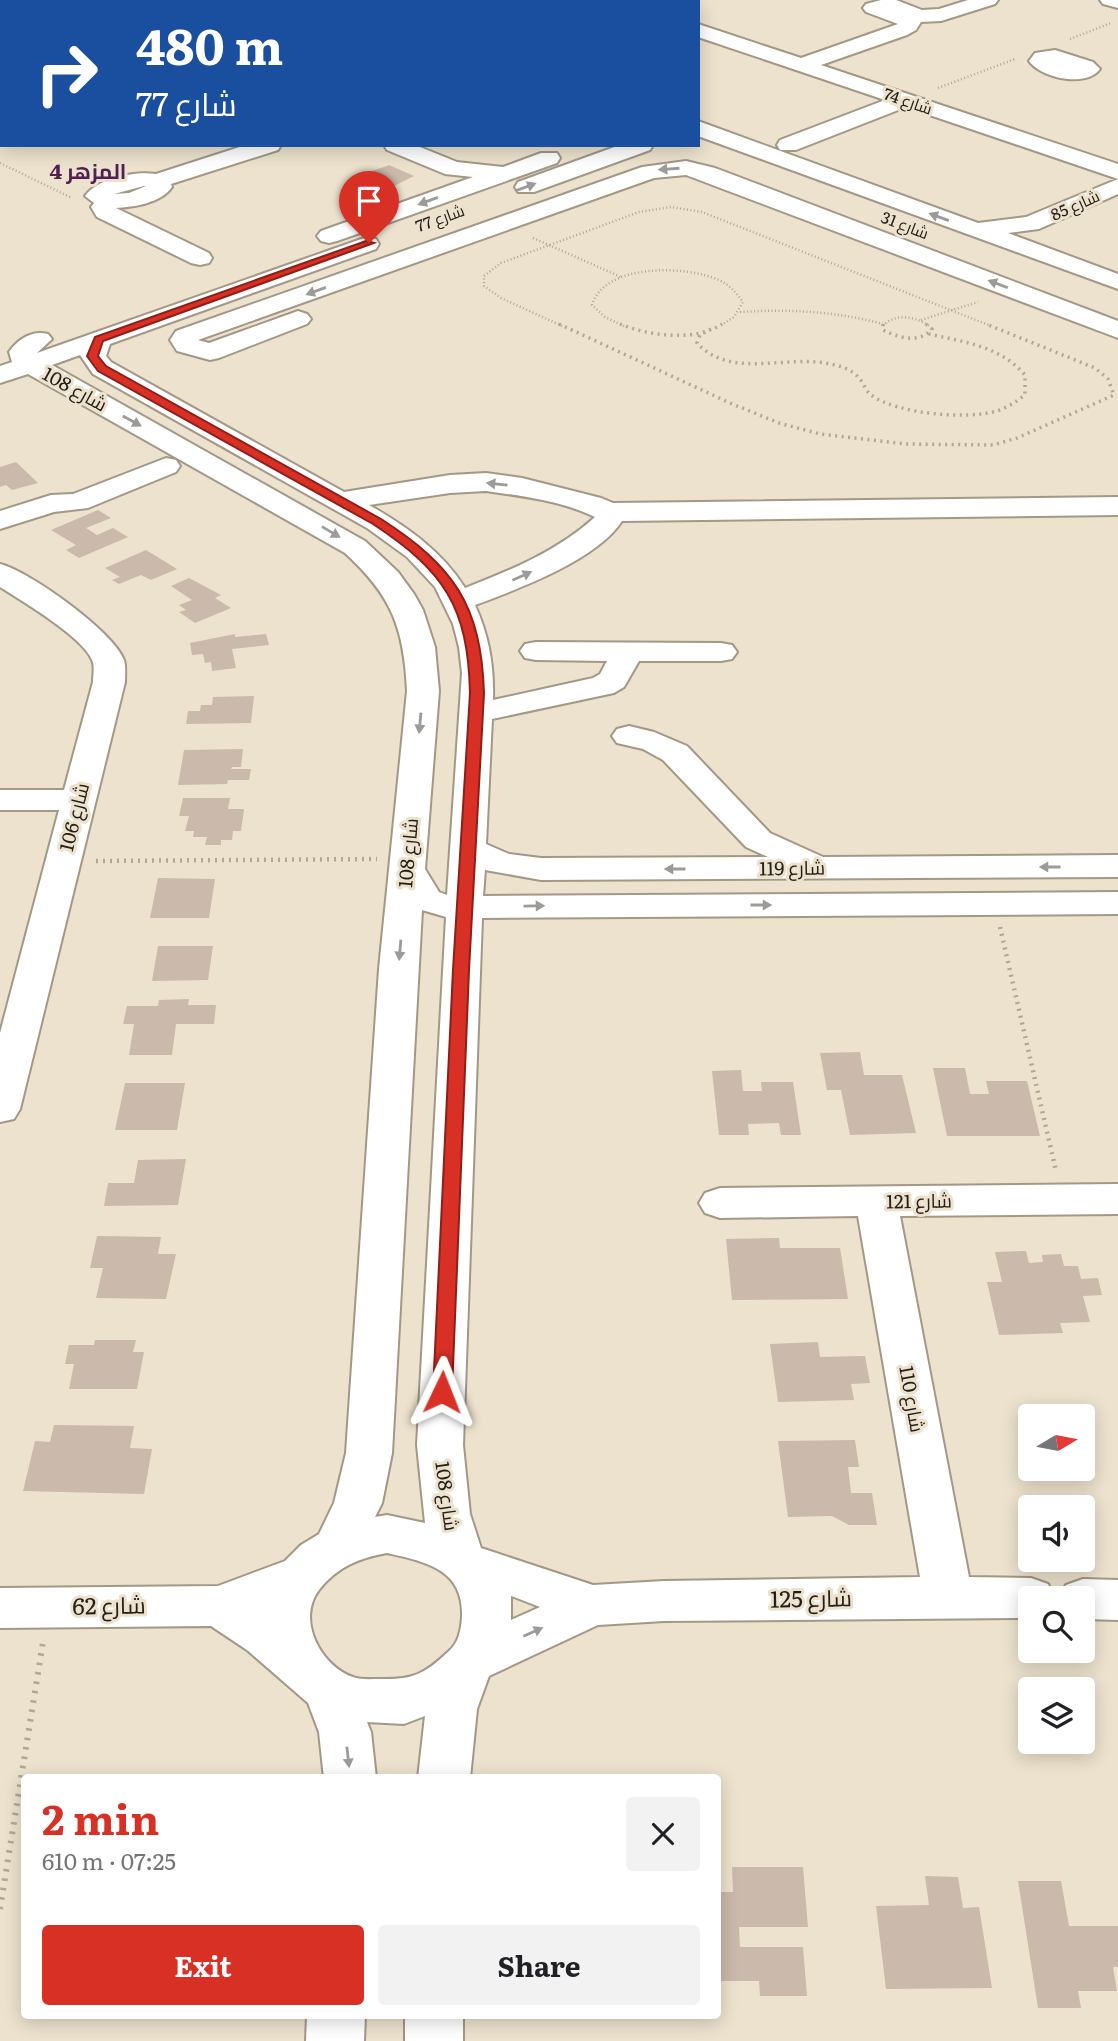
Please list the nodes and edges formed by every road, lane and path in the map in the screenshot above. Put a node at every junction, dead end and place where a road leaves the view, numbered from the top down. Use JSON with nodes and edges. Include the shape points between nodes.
{"nodes":[{"id":1,"x":988,"y":0,"type":"edge"},
{"id":2,"x":1110,"y":0,"type":"edge"},
{"id":3,"x":869,"y":2,"type":"edge"},
{"id":4,"x":1118,"y":2,"type":"edge"},
{"id":5,"x":916,"y":17,"type":"junction"},
{"id":6,"x":700,"y":31,"type":"edge"},
{"id":7,"x":801,"y":65,"type":"junction"},
{"id":8,"x":1086,"y":72,"type":"dead end"},
{"id":9,"x":1107,"y":78,"type":"dead end"},
{"id":10,"x":906,"y":100,"type":"junction"},
{"id":11,"x":700,"y":131,"type":"edge"},
{"id":12,"x":788,"y":145,"type":"dead end"},
{"id":13,"x":264,"y":147,"type":"edge"},
{"id":14,"x":399,"y":147,"type":"edge"},
{"id":15,"x":579,"y":147,"type":"edge"},
{"id":16,"x":636,"y":147,"type":"edge"},
{"id":17,"x":695,"y":147,"type":"edge"},
{"id":18,"x":0,"y":163,"type":"edge"},
{"id":19,"x":1118,"y":172,"type":"edge"},
{"id":20,"x":457,"y":179,"type":"junction"},
{"id":21,"x":1118,"y":186,"type":"edge"},
{"id":22,"x":594,"y":191,"type":"junction"},
{"id":23,"x":769,"y":196,"type":"junction"},
{"id":24,"x":106,"y":200,"type":"junction"},
{"id":25,"x":622,"y":203,"type":"junction"},
{"id":26,"x":374,"y":220,"type":"junction"},
{"id":27,"x":1031,"y":225,"type":"junction"},
{"id":28,"x":974,"y":230,"type":"junction"},
{"id":29,"x":538,"y":241,"type":"junction"},
{"id":30,"x":444,"y":244,"type":"junction"},
{"id":31,"x":1021,"y":247,"type":"junction"},
{"id":32,"x":345,"y":252,"type":"junction"},
{"id":33,"x":471,"y":256,"type":"junction"},
{"id":34,"x":200,"y":258,"type":"dead end"},
{"id":35,"x":621,"y":277,"type":"junction"},
{"id":36,"x":1118,"y":282,"type":"edge"},
{"id":37,"x":1107,"y":301,"type":"edge"},
{"id":38,"x":979,"y":302,"type":"junction"},
{"id":39,"x":198,"y":304,"type":"junction"},
{"id":40,"x":1062,"y":309,"type":"junction"},
{"id":41,"x":950,"y":310,"type":"junction"},
{"id":42,"x":740,"y":312,"type":"junction"},
{"id":43,"x":256,"y":313,"type":"junction"},
{"id":44,"x":298,"y":319,"type":"junction"},
{"id":45,"x":921,"y":320,"type":"junction"},
{"id":46,"x":1027,"y":320,"type":"junction"},
{"id":47,"x":883,"y":324,"type":"junction"},
{"id":48,"x":711,"y":330,"type":"junction"},
{"id":49,"x":1118,"y":330,"type":"edge"},
{"id":50,"x":929,"y":334,"type":"junction"},
{"id":51,"x":99,"y":340,"type":"junction"},
{"id":52,"x":1118,"y":354,"type":"edge"},
{"id":53,"x":17,"y":358,"type":"edge"},
{"id":54,"x":166,"y":466,"type":"dead end"},
{"id":55,"x":281,"y":468,"type":"junction"},
{"id":56,"x":217,"y":469,"type":"junction"},
{"id":57,"x":341,"y":501,"type":"junction"},
{"id":58,"x":1118,"y":506,"type":"edge"},
{"id":59,"x":608,"y":512,"type":"junction"},
{"id":60,"x":0,"y":520,"type":"edge"},
{"id":61,"x":0,"y":573,"type":"edge"},
{"id":62,"x":458,"y":601,"type":"junction"},
{"id":63,"x":536,"y":651,"type":"dead end"},
{"id":64,"x":628,"y":651,"type":"junction"},
{"id":65,"x":721,"y":652,"type":"dead end"},
{"id":66,"x":476,"y":713,"type":"junction"},
{"id":67,"x":629,"y":736,"type":"dead end"},
{"id":68,"x":0,"y":800,"type":"edge"},
{"id":69,"x":78,"y":800,"type":"junction"},
{"id":70,"x":758,"y":840,"type":"junction"},
{"id":71,"x":469,"y":849,"type":"junction"},
{"id":72,"x":63,"y":861,"type":"junction"},
{"id":73,"x":407,"y":864,"type":"junction"},
{"id":74,"x":1115,"y":865,"type":"edge"},
{"id":75,"x":1009,"y":867,"type":"junction"},
{"id":76,"x":829,"y":868,"type":"junction"},
{"id":77,"x":712,"y":869,"type":"junction"},
{"id":78,"x":994,"y":903,"type":"junction"},
{"id":79,"x":1118,"y":903,"type":"edge"},
{"id":80,"x":905,"y":904,"type":"junction"},
{"id":81,"x":465,"y":908,"type":"junction"},
{"id":82,"x":0,"y":1109,"type":"edge"},
{"id":83,"x":1062,"y":1199,"type":"junction"},
{"id":84,"x":1118,"y":1199,"type":"edge"},
{"id":85,"x":876,"y":1202,"type":"junction"},
{"id":86,"x":720,"y":1203,"type":"dead end"},
{"id":87,"x":319,"y":1562,"type":"junction"},
{"id":88,"x":466,"y":1562,"type":"junction"},
{"id":89,"x":948,"y":1597,"type":"junction"},
{"id":90,"x":1018,"y":1598,"type":"edge"},
{"id":91,"x":1095,"y":1599,"type":"edge"},
{"id":92,"x":1118,"y":1600,"type":"edge"},
{"id":93,"x":592,"y":1605,"type":"junction"},
{"id":94,"x":219,"y":1606,"type":"junction"},
{"id":95,"x":49,"y":1607,"type":"junction"},
{"id":96,"x":0,"y":1608,"type":"edge"},
{"id":97,"x":468,"y":1666,"type":"junction"},
{"id":98,"x":315,"y":1678,"type":"junction"},
{"id":99,"x":22,"y":1774,"type":"edge"},
{"id":100,"x":350,"y":1774,"type":"edge"},
{"id":101,"x":444,"y":1774,"type":"edge"},
{"id":102,"x":21,"y":1780,"type":"edge"},
{"id":103,"x":0,"y":1909,"type":"edge"},
{"id":104,"x":336,"y":2019,"type":"edge"},
{"id":105,"x":435,"y":2019,"type":"edge"},
{"id":106,"x":335,"y":2041,"type":"edge"},
{"id":107,"x":434,"y":2041,"type":"edge"}],
"edges":[{"from":1,"to":5,"type":"street","via":[[941,15]]},
{"from":2,"to":4,"type":"street"},
{"from":3,"to":5,"type":"street","via":[[893,5]]},
{"from":5,"to":7,"type":"street","via":[[900,31]]},
{"from":6,"to":7,"type":"street","name":"شارع 74"},
{"from":7,"to":10,"type":"street","name":"شارع 74"},
{"from":8,"to":9,"type":"street"},
{"from":10,"to":12,"type":"street"},
{"from":10,"to":19,"type":"street","name":"شارع 74"},
{"from":28,"to":11,"type":"street","name":"شارع 31","one_way":true},
{"from":13,"to":24,"type":"street","via":[[156,181],[161,187],[155,191]]},
{"from":14,"to":20,"type":"street"},
{"from":15,"to":20,"type":"street","name":"شارع 77","via":[[510,172]]},
{"from":32,"to":16,"type":"street","name":"شارع 77","one_way":true},
{"from":17,"to":23,"type":"street","name":"شارع 31"},
{"from":18,"to":24,"type":"path","via":[[74,199]]},
{"from":20,"to":26,"type":"street","name":"شارع 77","one_way":true},
{"from":21,"to":27,"type":"street","name":"شارع 85"},
{"from":23,"to":22,"type":"street","one_way":true,"via":[[686,169],[650,172]]},
{"from":22,"to":25,"type":"street"},
{"from":22,"to":30,"type":"street"},
{"from":23,"to":25,"type":"street","via":[[731,200],[686,186]]},
{"from":23,"to":37,"type":"street","name":"شارع 31"},
{"from":23,"to":38,"type":"street","via":[[768,220]]},
{"from":40,"to":23,"type":"street","one_way":true},
{"from":24,"to":34,"type":"street","via":[[105,212]]},
{"from":25,"to":29,"type":"street"},
{"from":26,"to":32,"type":"street","via":[[383,224],[384,232]]},
{"from":26,"to":53,"type":"street","name":"شارع 77"},
{"from":27,"to":28,"type":"street","name":"شارع 85"},
{"from":27,"to":31,"type":"street","name":"شارع 85"},
{"from":28,"to":31,"type":"street","name":"شارع 31"},
{"from":29,"to":33,"type":"street"},
{"from":29,"to":35,"type":"path"},
{"from":29,"to":41,"type":"path","via":[[639,212],[682,208]]},
{"from":29,"to":41,"type":"path","via":[[493,267],[484,276],[484,286],[500,298],[794,428],[887,442],[993,444],[1017,439],[1114,395],[1110,380],[1097,369]]},
{"from":30,"to":33,"type":"street"},
{"from":30,"to":43,"type":"street","one_way":true},
{"from":31,"to":36,"type":"street","name":"شارع 31"},
{"from":32,"to":39,"type":"street","name":"شارع 77"},
{"from":33,"to":44,"type":"street"},
{"from":35,"to":42,"type":"path","via":[[664,271],[708,277],[737,292],[743,302]]},
{"from":35,"to":48,"type":"path","via":[[593,294],[592,305],[599,316],[614,325],[661,335]]},
{"from":37,"to":40,"type":"street"},
{"from":38,"to":41,"type":"path"},
{"from":38,"to":46,"type":"street"},
{"from":39,"to":43,"type":"street","via":[[223,304]]},
{"from":39,"to":51,"type":"street","name":"شارع 77"},
{"from":40,"to":46,"type":"street"},
{"from":40,"to":49,"type":"street"},
{"from":41,"to":45,"type":"path"},
{"from":42,"to":47,"type":"path","via":[[821,310]]},
{"from":42,"to":48,"type":"path"},
{"from":43,"to":44,"type":"street"},
{"from":43,"to":44,"type":"street","via":[[185,336],[186,345],[210,352]]},
{"from":45,"to":47,"type":"path","via":[[898,318]]},
{"from":45,"to":50,"type":"path","via":[[932,329]]},
{"from":46,"to":52,"type":"street"},
{"from":47,"to":50,"type":"path","via":[[883,330],[891,335],[919,338]]},
{"from":48,"to":50,"type":"path","via":[[700,335],[697,343],[717,358],[834,365],[858,376],[872,396],[930,412],[996,410],[1015,404],[1024,395],[1025,375],[1009,359],[989,349]]},
{"from":51,"to":53,"type":"street","name":"شارع 77"},
{"from":51,"to":55,"type":"street","name":"شارع 108","via":[[93,356],[102,368]]},
{"from":53,"to":56,"type":"street","name":"شارع 108","one_way":true},
{"from":54,"to":60,"type":"street","via":[[78,502],[45,505]]},
{"from":55,"to":56,"type":"street","via":[[240,457],[227,459]]},
{"from":55,"to":57,"type":"street","name":"شارع 108"},
{"from":56,"to":73,"type":"street","name":"شارع 108","one_way":true,"via":[[355,547],[385,573],[408,608],[422,660],[423,691]]},
{"from":59,"to":57,"type":"street","one_way":true,"via":[[591,504],[486,482]]},
{"from":57,"to":62,"type":"street","name":"شارع 108","via":[[425,556]]},
{"from":58,"to":59,"type":"street"},
{"from":62,"to":59,"type":"street","one_way":true,"via":[[563,555],[605,523]]},
{"from":61,"to":69,"type":"street","name":"شارع 106","via":[[90,636],[109,662],[109,682]]},
{"from":62,"to":66,"type":"street","name":"شارع 108","via":[[476,653]]},
{"from":63,"to":64,"type":"street"},
{"from":64,"to":65,"type":"street"},
{"from":64,"to":66,"type":"street","via":[[613,680],[603,686]]},
{"from":66,"to":71,"type":"street","name":"شارع 108"},
{"from":67,"to":70,"type":"street","via":[[675,753]]},
{"from":68,"to":69,"type":"street"},
{"from":69,"to":72,"type":"street","name":"شارع 106"},
{"from":70,"to":76,"type":"street"},
{"from":70,"to":77,"type":"street","via":[[736,860]]},
{"from":77,"to":71,"type":"street","name":"شارع 119","one_way":true,"via":[[527,869],[489,860]]},
{"from":71,"to":81,"type":"street","name":"شارع 108"},
{"from":72,"to":73,"type":"path"},
{"from":72,"to":82,"type":"street","name":"شارع 106"},
{"from":73,"to":81,"type":"street","name":"شارع 119","via":[[426,900]]},
{"from":73,"to":87,"type":"street","name":"شارع 108","one_way":true,"via":[[369,1453],[358,1503]]},
{"from":74,"to":75,"type":"street","name":"شارع 119","one_way":true},
{"from":75,"to":76,"type":"street","name":"شارع 119"},
{"from":75,"to":80,"type":"street","via":[[882,885],[883,895]]},
{"from":76,"to":77,"type":"street","name":"شارع 119"},
{"from":78,"to":79,"type":"street","name":"شارع 119"},
{"from":78,"to":80,"type":"street","name":"شارع 119"},
{"from":78,"to":83,"type":"path"},
{"from":81,"to":80,"type":"street","name":"شارع 119","one_way":true},
{"from":81,"to":88,"type":"street","name":"شارع 108","via":[[440,1445],[446,1514]]},
{"from":83,"to":84,"type":"street","name":"شارع 121"},
{"from":83,"to":85,"type":"street","name":"شارع 121"},
{"from":85,"to":86,"type":"street","name":"شارع 121"},
{"from":85,"to":89,"type":"street","name":"شارع 110"},
{"from":87,"to":88,"type":"street","via":[[374,1536],[414,1535],[438,1543]]},
{"from":87,"to":94,"type":"street","name":"شارع 62"},
{"from":87,"to":98,"type":"street","via":[[291,1594],[286,1613],[291,1650]]},
{"from":88,"to":93,"type":"street","name":"شارع 125"},
{"from":88,"to":97,"type":"street","via":[[489,1602],[485,1641]]},
{"from":89,"to":90,"type":"street","name":"شارع 125"},
{"from":89,"to":93,"type":"street","name":"شارع 125"},
{"from":91,"to":92,"type":"street"},
{"from":97,"to":93,"type":"street","name":"شارع 125","one_way":true},
{"from":94,"to":95,"type":"street","name":"شارع 62"},
{"from":94,"to":98,"type":"street","via":[[265,1635]]},
{"from":95,"to":96,"type":"street","name":"شارع 62"},
{"from":95,"to":99,"type":"path"},
{"from":97,"to":98,"type":"street","via":[[440,1689],[413,1700],[384,1703],[355,1700]]},
{"from":97,"to":101,"type":"street","via":[[452,1709]]},
{"from":98,"to":100,"type":"street","one_way":true,"via":[[345,1732]]},
{"from":102,"to":103,"type":"path"},
{"from":104,"to":106,"type":"street"},
{"from":105,"to":107,"type":"street"}]}
